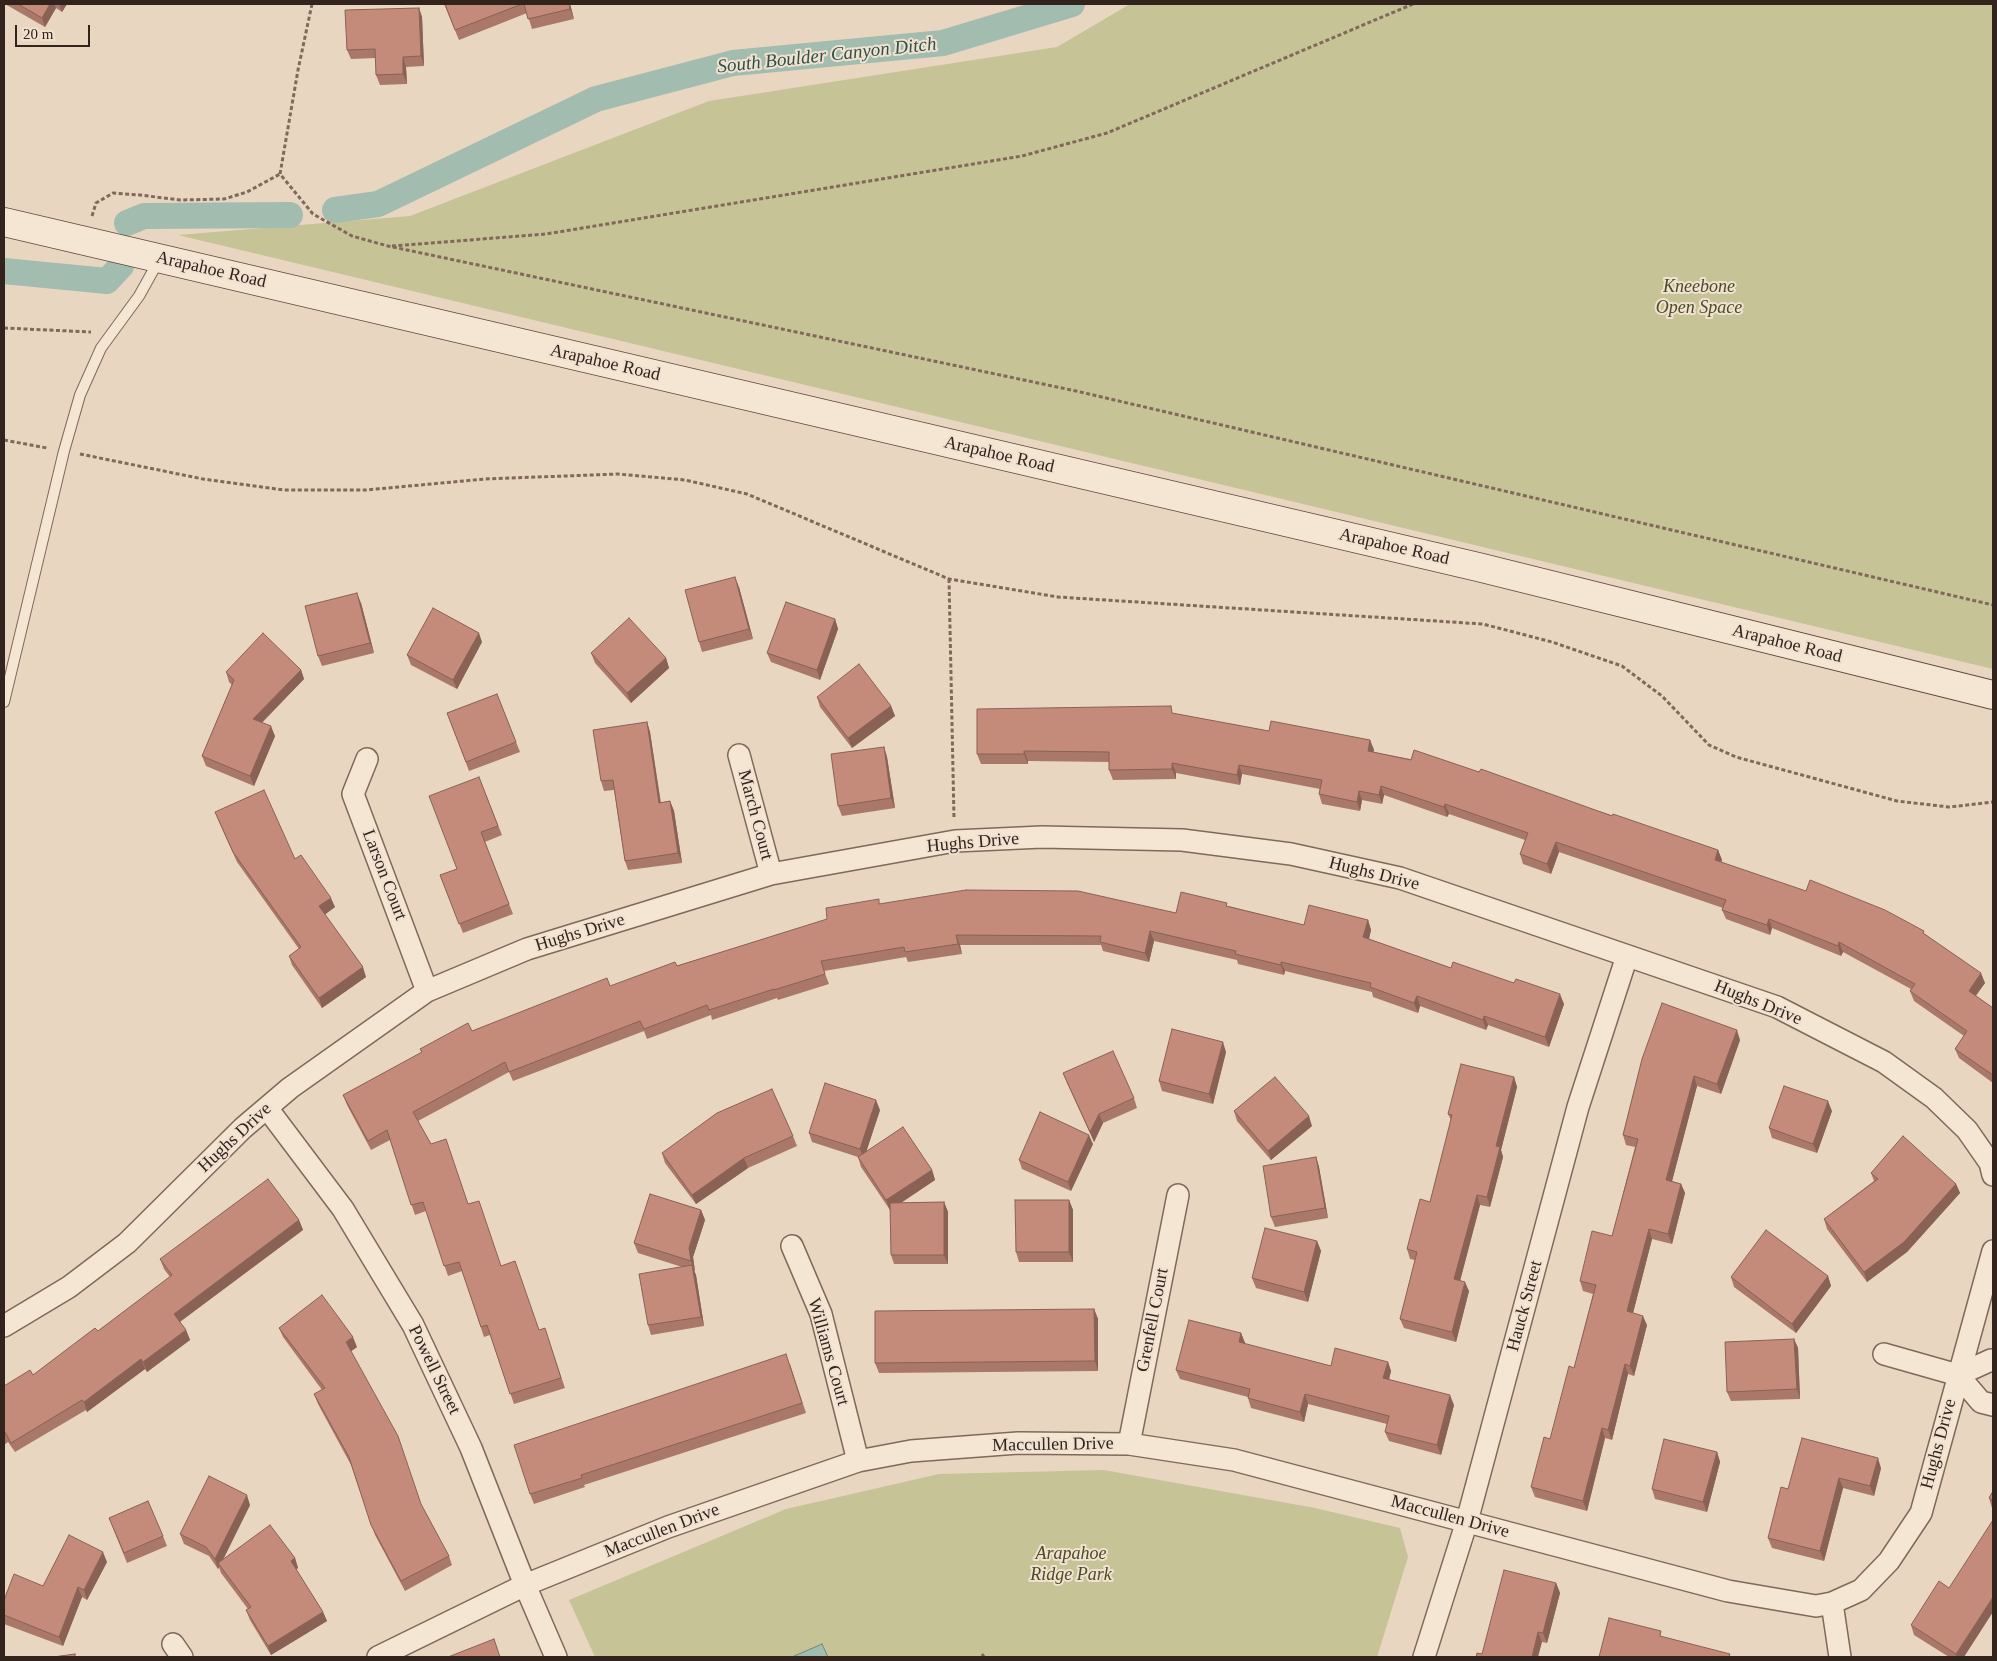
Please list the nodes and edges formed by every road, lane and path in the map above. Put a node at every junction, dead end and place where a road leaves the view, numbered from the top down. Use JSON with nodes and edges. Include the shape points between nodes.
{"nodes":[{"id":1,"x":312,"y":4,"type":"edge"},
{"id":2,"x":1413,"y":4,"type":"edge"},
{"id":3,"x":280,"y":174,"type":"junction"},
{"id":4,"x":90,"y":221,"type":"dead end"},
{"id":5,"x":4,"y":222,"type":"edge"},
{"id":6,"x":388,"y":246,"type":"junction"},
{"id":7,"x":160,"y":259,"type":"junction"},
{"id":8,"x":119,"y":321,"type":"junction"},
{"id":9,"x":4,"y":328,"type":"edge"},
{"id":10,"x":4,"y":440,"type":"edge"},
{"id":11,"x":64,"y":451,"type":"junction"},
{"id":12,"x":949,"y":579,"type":"junction"},
{"id":13,"x":1993,"y":605,"type":"edge"},
{"id":14,"x":1993,"y":695,"type":"edge"},
{"id":15,"x":4,"y":702,"type":"edge"},
{"id":16,"x":739,"y":756,"type":"dead end"},
{"id":17,"x":367,"y":759,"type":"dead end"},
{"id":18,"x":1993,"y":802,"type":"edge"},
{"id":19,"x":955,"y":841,"type":"junction"},
{"id":20,"x":772,"y":874,"type":"junction"},
{"id":21,"x":1627,"y":956,"type":"junction"},
{"id":22,"x":428,"y":991,"type":"junction"},
{"id":23,"x":267,"y":1108,"type":"junction"},
{"id":24,"x":1993,"y":1174,"type":"edge"},
{"id":25,"x":1178,"y":1196,"type":"dead end"},
{"id":26,"x":792,"y":1246,"type":"dead end"},
{"id":27,"x":1993,"y":1251,"type":"edge"},
{"id":28,"x":4,"y":1326,"type":"edge"},
{"id":29,"x":1884,"y":1354,"type":"dead end"},
{"id":30,"x":1993,"y":1361,"type":"edge"},
{"id":31,"x":1958,"y":1374,"type":"junction"},
{"id":32,"x":1993,"y":1405,"type":"edge"},
{"id":33,"x":1129,"y":1444,"type":"junction"},
{"id":34,"x":858,"y":1461,"type":"junction"},
{"id":35,"x":1467,"y":1521,"type":"junction"},
{"id":36,"x":525,"y":1586,"type":"junction"},
{"id":37,"x":1750,"y":1594,"type":"joint"},
{"id":38,"x":1832,"y":1603,"type":"junction"},
{"id":39,"x":378,"y":1657,"type":"edge"},
{"id":40,"x":556,"y":1657,"type":"edge"},
{"id":41,"x":1424,"y":1657,"type":"edge"},
{"id":42,"x":1840,"y":1657,"type":"edge"}],
"edges":[{"from":1,"to":3,"type":"path"},
{"from":2,"to":6,"type":"path","via":[[1107,133],[1022,156],[546,234]]},
{"from":3,"to":4,"type":"path","via":[[247,192],[224,199],[180,200],[113,193],[96,202]]},
{"from":3,"to":6,"type":"path","via":[[313,214],[352,236]]},
{"from":5,"to":7,"type":"main road","name":"Arapahoe Road"},
{"from":6,"to":13,"type":"path","via":[[1076,391]]},
{"from":7,"to":8,"type":"lane","via":[[148,283]]},
{"from":7,"to":14,"type":"main road","name":"Arapahoe Road","via":[[1478,567]]},
{"from":8,"to":9,"type":"path","via":[[92,332]]},
{"from":8,"to":11,"type":"lane","via":[[101,348],[80,395]]},
{"from":10,"to":11,"type":"path"},
{"from":11,"to":12,"type":"path","via":[[203,479],[284,490],[366,490],[484,479],[618,474],[685,480],[747,494]]},
{"from":11,"to":15,"type":"lane"},
{"from":12,"to":18,"type":"path","via":[[1058,597],[1483,624],[1552,642],[1622,666],[1662,696],[1709,745],[1736,757],[1897,801],[1949,807]]},
{"from":12,"to":19,"type":"path"},
{"from":16,"to":20,"type":"street","name":"March Court"},
{"from":17,"to":22,"type":"street","name":"Larson Court","via":[[354,794]]},
{"from":19,"to":20,"type":"street","name":"Hughs Drive"},
{"from":19,"to":21,"type":"street","name":"Hughs Drive","via":[[1042,837],[1182,840],[1292,854],[1400,878]]},
{"from":20,"to":22,"type":"street","name":"Hughs Drive","via":[[527,949]]},
{"from":21,"to":24,"type":"street","name":"Hughs Drive","via":[[1777,1007],[1884,1062],[1934,1098],[1967,1130],[1990,1163]]},
{"from":21,"to":35,"type":"street","name":"Hauck Street","via":[[1578,1107]]},
{"from":22,"to":23,"type":"street","name":"Hughs Drive","via":[[290,1088]]},
{"from":23,"to":28,"type":"street","name":"Hughs Drive","via":[[127,1243],[69,1287]]},
{"from":23,"to":36,"type":"street","name":"Powell Street","via":[[343,1209],[413,1325],[472,1448]]},
{"from":25,"to":33,"type":"street","name":"Grenfell Court"},
{"from":26,"to":34,"type":"street","name":"Williams Court","via":[[821,1314]]},
{"from":27,"to":31,"type":"street","name":"Hughs Drive"},
{"from":29,"to":31,"type":"street"},
{"from":30,"to":31,"type":"street"},
{"from":31,"to":32,"type":"street","via":[[1981,1402]]},
{"from":31,"to":38,"type":"street","name":"Hughs Drive","via":[[1921,1513],[1889,1561],[1861,1590]]},
{"from":33,"to":34,"type":"street","name":"Maccullen Drive","via":[[1018,1443],[911,1451]]},
{"from":33,"to":35,"type":"street","name":"Maccullen Drive","via":[[1234,1460]]},
{"from":34,"to":36,"type":"street","name":"Maccullen Drive","via":[[668,1527]]},
{"from":35,"to":37,"type":"street","name":"Maccullen Drive","via":[[1728,1591]]},
{"from":35,"to":41,"type":"street","name":"Hauck Street"},
{"from":36,"to":39,"type":"street","name":"Maccullen Drive"},
{"from":36,"to":40,"type":"street","name":"Powell Street"},
{"from":37,"to":38,"type":"street","name":"Hughs Drive","via":[[1816,1606]]},
{"from":38,"to":42,"type":"street"}]}
